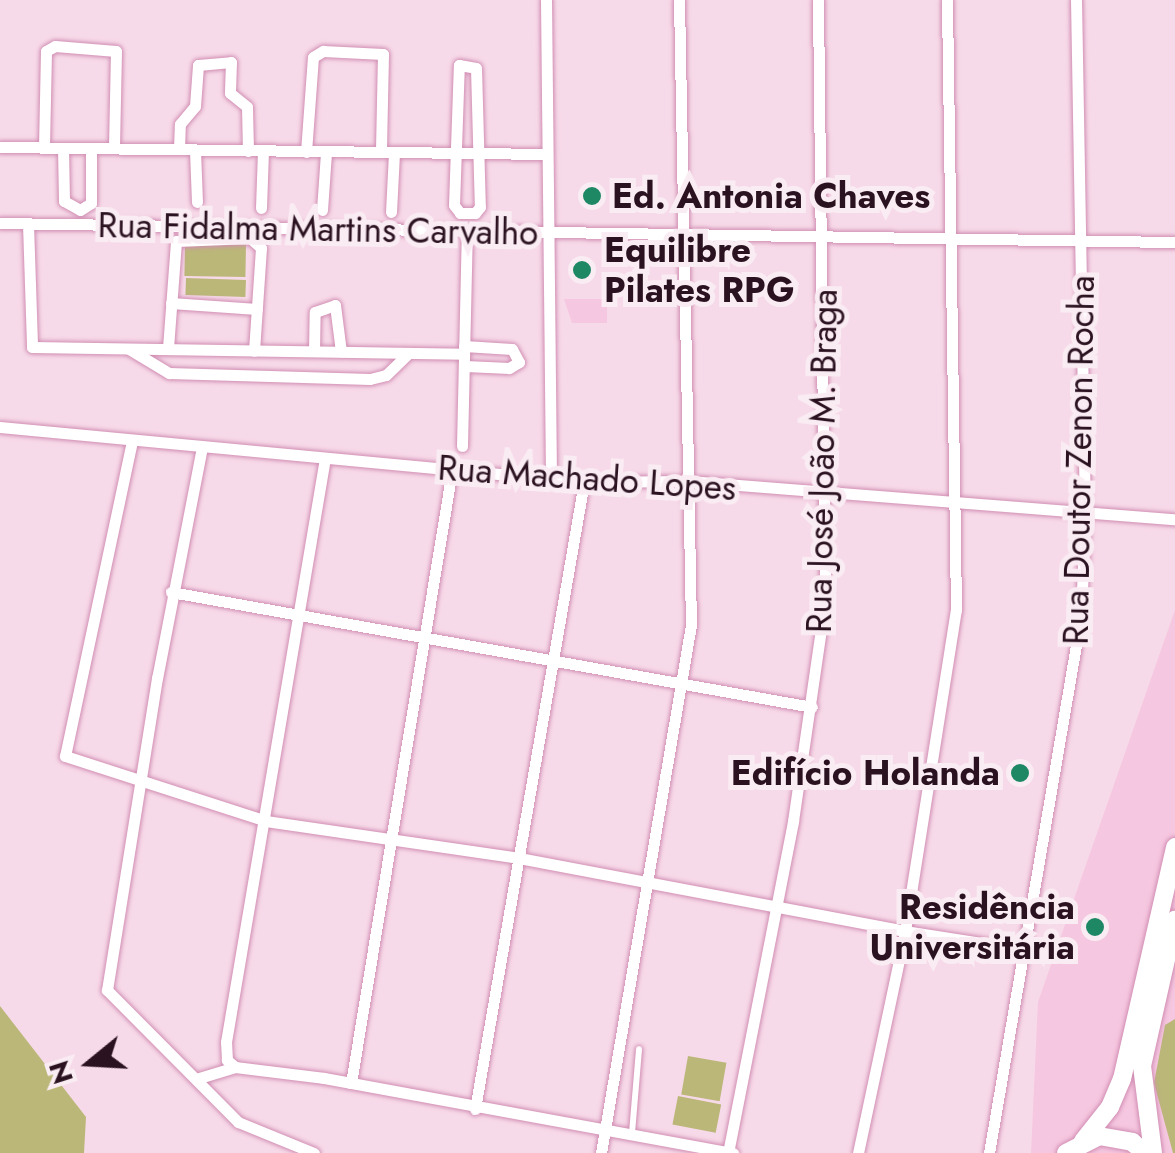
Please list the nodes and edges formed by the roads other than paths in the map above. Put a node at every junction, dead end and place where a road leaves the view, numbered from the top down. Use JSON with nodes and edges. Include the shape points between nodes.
{"nodes":[{"id":1,"x":546,"y":0,"type":"edge"},
{"id":2,"x":680,"y":0,"type":"edge"},
{"id":3,"x":818,"y":0,"type":"edge"},
{"id":4,"x":947,"y":0,"type":"edge"},
{"id":5,"x":1076,"y":0,"type":"edge"},
{"id":6,"x":0,"y":146,"type":"edge"},
{"id":7,"x":44,"y":147,"type":"junction"},
{"id":8,"x":64,"y":148,"type":"junction"},
{"id":9,"x":91,"y":148,"type":"junction"},
{"id":10,"x":114,"y":148,"type":"junction"},
{"id":11,"x":179,"y":149,"type":"junction"},
{"id":12,"x":196,"y":150,"type":"junction"},
{"id":13,"x":248,"y":151,"type":"junction"},
{"id":14,"x":263,"y":151,"type":"junction"},
{"id":15,"x":306,"y":152,"type":"junction"},
{"id":16,"x":388,"y":152,"type":"junction"},
{"id":17,"x":326,"y":153,"type":"junction"},
{"id":18,"x":456,"y":154,"type":"junction"},
{"id":19,"x":546,"y":154,"type":"junction"},
{"id":20,"x":479,"y":155,"type":"junction"},
{"id":21,"x":63,"y":186,"type":"junction"},
{"id":22,"x":91,"y":187,"type":"junction"},
{"id":23,"x":197,"y":202,"type":"dead end"},
{"id":24,"x":261,"y":208,"type":"dead end"},
{"id":25,"x":322,"y":210,"type":"dead end"},
{"id":26,"x":391,"y":212,"type":"dead end"},
{"id":27,"x":0,"y":223,"type":"edge"},
{"id":28,"x":28,"y":224,"type":"junction"},
{"id":29,"x":467,"y":231,"type":"junction"},
{"id":30,"x":547,"y":232,"type":"junction"},
{"id":31,"x":823,"y":235,"type":"junction"},
{"id":32,"x":680,"y":236,"type":"junction"},
{"id":33,"x":1175,"y":242,"type":"edge"},
{"id":34,"x":951,"y":243,"type":"junction"},
{"id":35,"x":1082,"y":243,"type":"junction"},
{"id":36,"x":171,"y":303,"type":"junction"},
{"id":37,"x":257,"y":308,"type":"junction"},
{"id":38,"x":129,"y":348,"type":"junction"},
{"id":39,"x":168,"y":348,"type":"junction"},
{"id":40,"x":254,"y":351,"type":"junction"},
{"id":41,"x":314,"y":351,"type":"junction"},
{"id":42,"x":341,"y":352,"type":"junction"},
{"id":43,"x":408,"y":354,"type":"junction"},
{"id":44,"x":464,"y":355,"type":"junction"},
{"id":45,"x":0,"y":427,"type":"edge"},
{"id":46,"x":132,"y":441,"type":"junction"},
{"id":47,"x":462,"y":446,"type":"dead end"},
{"id":48,"x":202,"y":447,"type":"junction"},
{"id":49,"x":324,"y":458,"type":"junction"},
{"id":50,"x":452,"y":470,"type":"junction"},
{"id":51,"x":551,"y":477,"type":"junction"},
{"id":52,"x":584,"y":482,"type":"junction"},
{"id":53,"x":686,"y":482,"type":"junction"},
{"id":54,"x":828,"y":496,"type":"junction"},
{"id":55,"x":954,"y":503,"type":"junction"},
{"id":56,"x":1086,"y":515,"type":"junction"},
{"id":57,"x":1175,"y":519,"type":"edge"},
{"id":58,"x":172,"y":592,"type":"junction"},
{"id":59,"x":301,"y":615,"type":"junction"},
{"id":60,"x":426,"y":638,"type":"junction"},
{"id":61,"x":552,"y":659,"type":"junction"},
{"id":62,"x":682,"y":686,"type":"junction"},
{"id":63,"x":812,"y":707,"type":"junction"},
{"id":64,"x":141,"y":781,"type":"junction"},
{"id":65,"x":266,"y":820,"type":"junction"},
{"id":66,"x":392,"y":838,"type":"junction"},
{"id":67,"x":1175,"y":847,"type":"edge"},
{"id":68,"x":520,"y":858,"type":"junction"},
{"id":69,"x":648,"y":883,"type":"junction"},
{"id":70,"x":775,"y":908,"type":"junction"},
{"id":71,"x":1175,"y":920,"type":"edge"},
{"id":72,"x":905,"y":931,"type":"junction"},
{"id":73,"x":1026,"y":950,"type":"junction"},
{"id":74,"x":640,"y":1050,"type":"dead end"},
{"id":75,"x":235,"y":1066,"type":"junction"},
{"id":76,"x":199,"y":1078,"type":"junction"},
{"id":77,"x":351,"y":1084,"type":"junction"},
{"id":78,"x":475,"y":1109,"type":"junction"},
{"id":79,"x":605,"y":1133,"type":"junction"},
{"id":80,"x":632,"y":1139,"type":"junction"},
{"id":81,"x":1084,"y":1140,"type":"junction"},
{"id":82,"x":1152,"y":1151,"type":"edge"},
{"id":83,"x":314,"y":1153,"type":"edge"},
{"id":84,"x":601,"y":1153,"type":"edge"},
{"id":85,"x":730,"y":1153,"type":"edge"},
{"id":86,"x":858,"y":1153,"type":"edge"},
{"id":87,"x":990,"y":1153,"type":"edge"},
{"id":88,"x":1066,"y":1153,"type":"edge"}],
"edges":[{"from":1,"to":19,"type":"street"},
{"from":2,"to":32,"type":"street"},
{"from":3,"to":31,"type":"street","name":"Rua José João M. Braga"},
{"from":4,"to":34,"type":"street"},
{"from":5,"to":35,"type":"street","name":"Rua Doutor Zenon Rocha"},
{"from":6,"to":7,"type":"street"},
{"from":7,"to":8,"type":"street"},
{"from":7,"to":10,"type":"street","via":[[46,51],[55,46],[116,50]]},
{"from":8,"to":9,"type":"street"},
{"from":8,"to":21,"type":"street"},
{"from":9,"to":10,"type":"street"},
{"from":9,"to":22,"type":"street"},
{"from":10,"to":11,"type":"street"},
{"from":11,"to":12,"type":"street"},
{"from":11,"to":13,"type":"street","via":[[180,124],[195,106],[198,66],[231,62],[231,96],[248,107]]},
{"from":12,"to":13,"type":"street"},
{"from":12,"to":23,"type":"street"},
{"from":13,"to":14,"type":"street"},
{"from":14,"to":15,"type":"street"},
{"from":14,"to":24,"type":"street"},
{"from":15,"to":16,"type":"street","via":[[313,57],[323,51],[382,54]]},
{"from":15,"to":17,"type":"street"},
{"from":16,"to":17,"type":"street"},
{"from":16,"to":18,"type":"street"},
{"from":16,"to":26,"type":"street"},
{"from":17,"to":25,"type":"street"},
{"from":18,"to":20,"type":"street"},
{"from":18,"to":20,"type":"street","via":[[454,205],[464,213],[480,207]]},
{"from":18,"to":20,"type":"street","via":[[459,65],[476,68]]},
{"from":19,"to":20,"type":"street"},
{"from":19,"to":30,"type":"street"},
{"from":21,"to":22,"type":"street"},
{"from":21,"to":22,"type":"street","via":[[65,204],[80,210],[90,204]]},
{"from":27,"to":28,"type":"street","name":"Rua Fidalma Martins Carvalho"},
{"from":28,"to":29,"type":"street","name":"Rua Fidalma Martins Carvalho"},
{"from":28,"to":38,"type":"street","via":[[30,346]]},
{"from":29,"to":30,"type":"street","name":"Rua Fidalma Martins Carvalho"},
{"from":29,"to":44,"type":"street"},
{"from":30,"to":32,"type":"street","name":"Rua Fidalma Martins Carvalho"},
{"from":30,"to":51,"type":"street"},
{"from":31,"to":32,"type":"street","name":"Rua Fidalma Martins Carvalho"},
{"from":31,"to":34,"type":"street","name":"Rua Fidalma Martins Carvalho"},
{"from":31,"to":54,"type":"street","name":"Rua José João M. Braga"},
{"from":32,"to":53,"type":"street"},
{"from":33,"to":35,"type":"street","name":"Rua Fidalma Martins Carvalho"},
{"from":34,"to":35,"type":"street","name":"Rua Fidalma Martins Carvalho"},
{"from":34,"to":55,"type":"street"},
{"from":35,"to":56,"type":"street","name":"Rua Doutor Zenon Rocha"},
{"from":36,"to":37,"type":"street"},
{"from":36,"to":37,"type":"street","via":[[176,241],[250,238],[260,244]]},
{"from":36,"to":39,"type":"street"},
{"from":37,"to":40,"type":"street"},
{"from":38,"to":39,"type":"street"},
{"from":38,"to":43,"type":"street","via":[[169,374],[370,379],[386,375]]},
{"from":39,"to":40,"type":"street"},
{"from":40,"to":41,"type":"street"},
{"from":41,"to":42,"type":"street"},
{"from":41,"to":42,"type":"street","via":[[315,312],[335,304]]},
{"from":42,"to":43,"type":"street"},
{"from":43,"to":44,"type":"street"},
{"from":44,"to":47,"type":"street"},
{"from":45,"to":46,"type":"street","name":"Rua Machado Lopes"},
{"from":46,"to":48,"type":"street","name":"Rua Machado Lopes"},
{"from":46,"to":64,"type":"street","via":[[65,756]]},
{"from":48,"to":49,"type":"street","name":"Rua Machado Lopes"},
{"from":48,"to":58,"type":"street"},
{"from":49,"to":50,"type":"street","name":"Rua Machado Lopes"},
{"from":49,"to":59,"type":"street"},
{"from":50,"to":51,"type":"street","name":"Rua Machado Lopes"},
{"from":50,"to":60,"type":"street"},
{"from":51,"to":52,"type":"street","name":"Rua Machado Lopes"},
{"from":52,"to":53,"type":"street","name":"Rua Machado Lopes"},
{"from":52,"to":61,"type":"street"},
{"from":53,"to":54,"type":"street","name":"Rua Machado Lopes"},
{"from":53,"to":62,"type":"street","via":[[691,625]]},
{"from":54,"to":55,"type":"street","name":"Rua Machado Lopes"},
{"from":54,"to":63,"type":"street","name":"Rua José João M. Braga"},
{"from":55,"to":56,"type":"street","name":"Rua Machado Lopes"},
{"from":55,"to":72,"type":"street","via":[[956,610]]},
{"from":56,"to":57,"type":"street","name":"Rua Machado Lopes"},
{"from":56,"to":73,"type":"street","name":"Rua Doutor Zenon Rocha","via":[[1077,658]]},
{"from":58,"to":59,"type":"street"},
{"from":58,"to":64,"type":"street"},
{"from":59,"to":60,"type":"street"},
{"from":59,"to":65,"type":"street"},
{"from":60,"to":61,"type":"street"},
{"from":60,"to":66,"type":"street"},
{"from":61,"to":62,"type":"street"},
{"from":61,"to":68,"type":"street"},
{"from":62,"to":63,"type":"street"},
{"from":62,"to":69,"type":"street"},
{"from":63,"to":70,"type":"street","name":"Rua José João M. Braga"},
{"from":64,"to":65,"type":"street"},
{"from":64,"to":76,"type":"street","via":[[108,994]]},
{"from":65,"to":66,"type":"street"},
{"from":65,"to":75,"type":"street","via":[[226,1042],[227,1060]]},
{"from":66,"to":68,"type":"street"},
{"from":66,"to":77,"type":"street"},
{"from":67,"to":81,"type":"main road","via":[[1122,1079]]},
{"from":68,"to":69,"type":"street"},
{"from":68,"to":78,"type":"street"},
{"from":69,"to":70,"type":"street"},
{"from":69,"to":79,"type":"street"},
{"from":70,"to":72,"type":"street"},
{"from":70,"to":85,"type":"street","name":"Rua José João M. Braga"},
{"from":71,"to":82,"type":"main road","via":[[1142,1066]]},
{"from":72,"to":73,"type":"street"},
{"from":72,"to":86,"type":"street"},
{"from":73,"to":87,"type":"street","name":"Rua Doutor Zenon Rocha"},
{"from":74,"to":80,"type":"lane"},
{"from":75,"to":76,"type":"street"},
{"from":75,"to":77,"type":"street"},
{"from":76,"to":83,"type":"street","via":[[246,1129]]},
{"from":77,"to":78,"type":"street"},
{"from":78,"to":79,"type":"street"},
{"from":79,"to":80,"type":"street"},
{"from":79,"to":84,"type":"street"},
{"from":80,"to":85,"type":"street"},
{"from":81,"to":82,"type":"main road","via":[[1116,1136]]},
{"from":81,"to":88,"type":"main road"}]}
